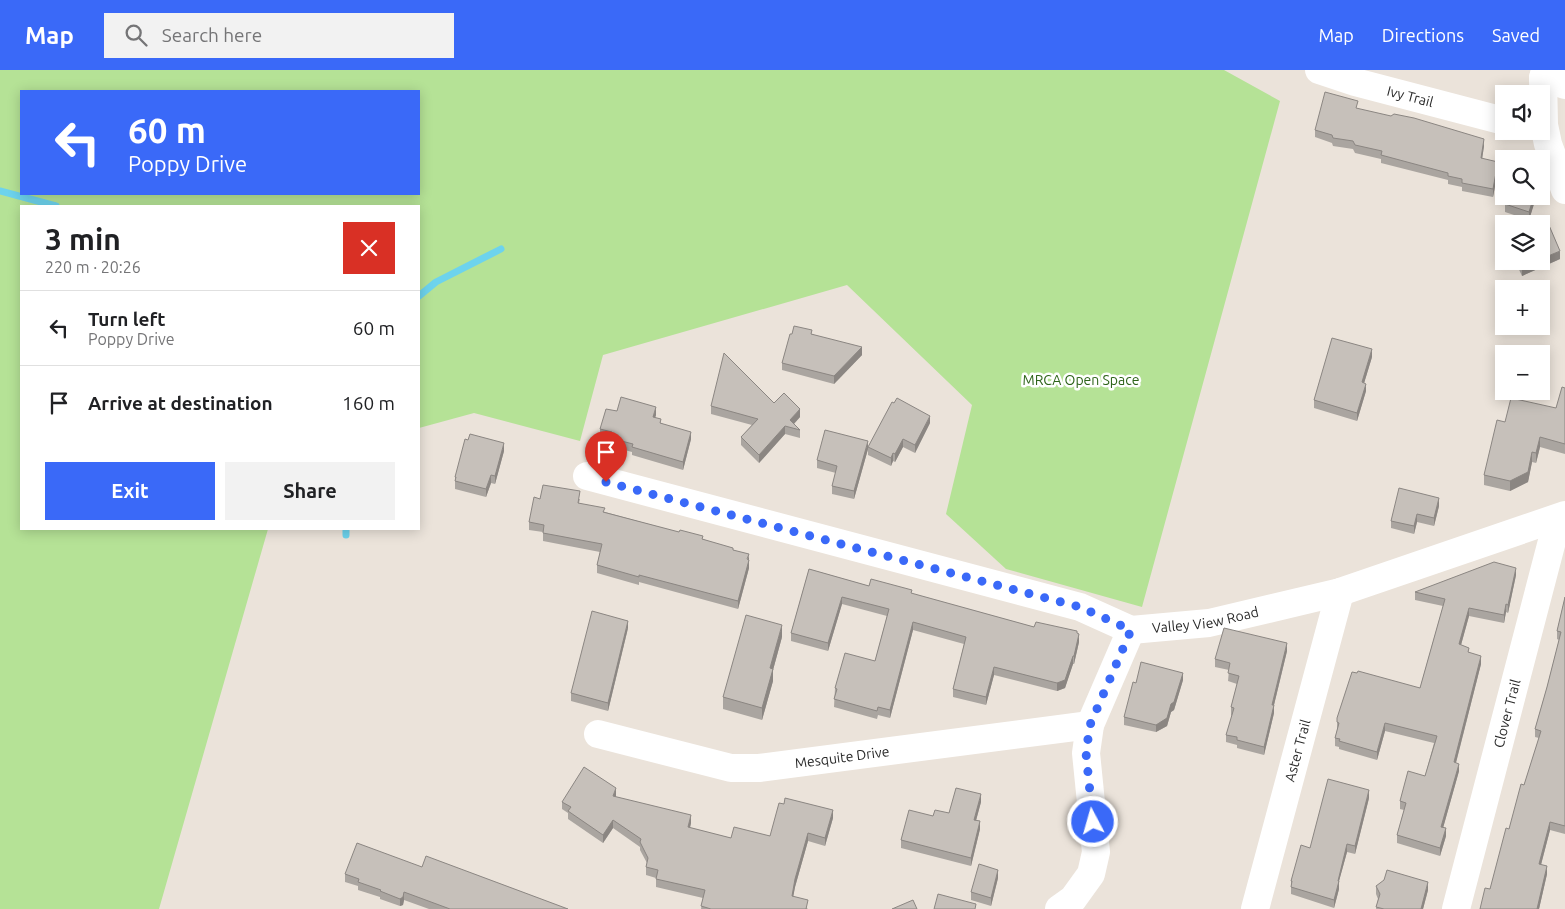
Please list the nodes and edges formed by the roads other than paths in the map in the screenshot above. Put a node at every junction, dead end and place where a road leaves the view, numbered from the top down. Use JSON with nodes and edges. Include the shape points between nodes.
{"nodes":[{"id":1,"x":1318,"y":70,"type":"edge"},
{"id":2,"x":1495,"y":119,"type":"edge"},
{"id":3,"x":1547,"y":140,"type":"edge"},
{"id":4,"x":1565,"y":190,"type":"edge"},
{"id":5,"x":587,"y":476,"type":"dead end"},
{"id":6,"x":1562,"y":517,"type":"edge"},
{"id":7,"x":1340,"y":592,"type":"junction"},
{"id":8,"x":1131,"y":630,"type":"junction"},
{"id":9,"x":1090,"y":725,"type":"junction"},
{"id":10,"x":598,"y":734,"type":"dead end"},
{"id":11,"x":1060,"y":909,"type":"edge"},
{"id":12,"x":1254,"y":909,"type":"edge"},
{"id":13,"x":1456,"y":909,"type":"edge"}],
"edges":[{"from":1,"to":2,"type":"street","name":"Ivy Trail"},
{"from":3,"to":4,"type":"street"},
{"from":5,"to":8,"type":"street","via":[[1080,607]]},
{"from":6,"to":7,"type":"street","name":"Valley View Road"},
{"from":6,"to":13,"type":"street","name":"Clover Trail"},
{"from":7,"to":8,"type":"street","name":"Valley View Road","via":[[1209,623]]},
{"from":7,"to":12,"type":"street","name":"Aster Trail"},
{"from":8,"to":9,"type":"street"},
{"from":9,"to":10,"type":"street","name":"Mesquite Drive","via":[[759,768],[731,768]]},
{"from":9,"to":11,"type":"street","via":[[1086,753],[1096,852],[1090,876]]}]}
